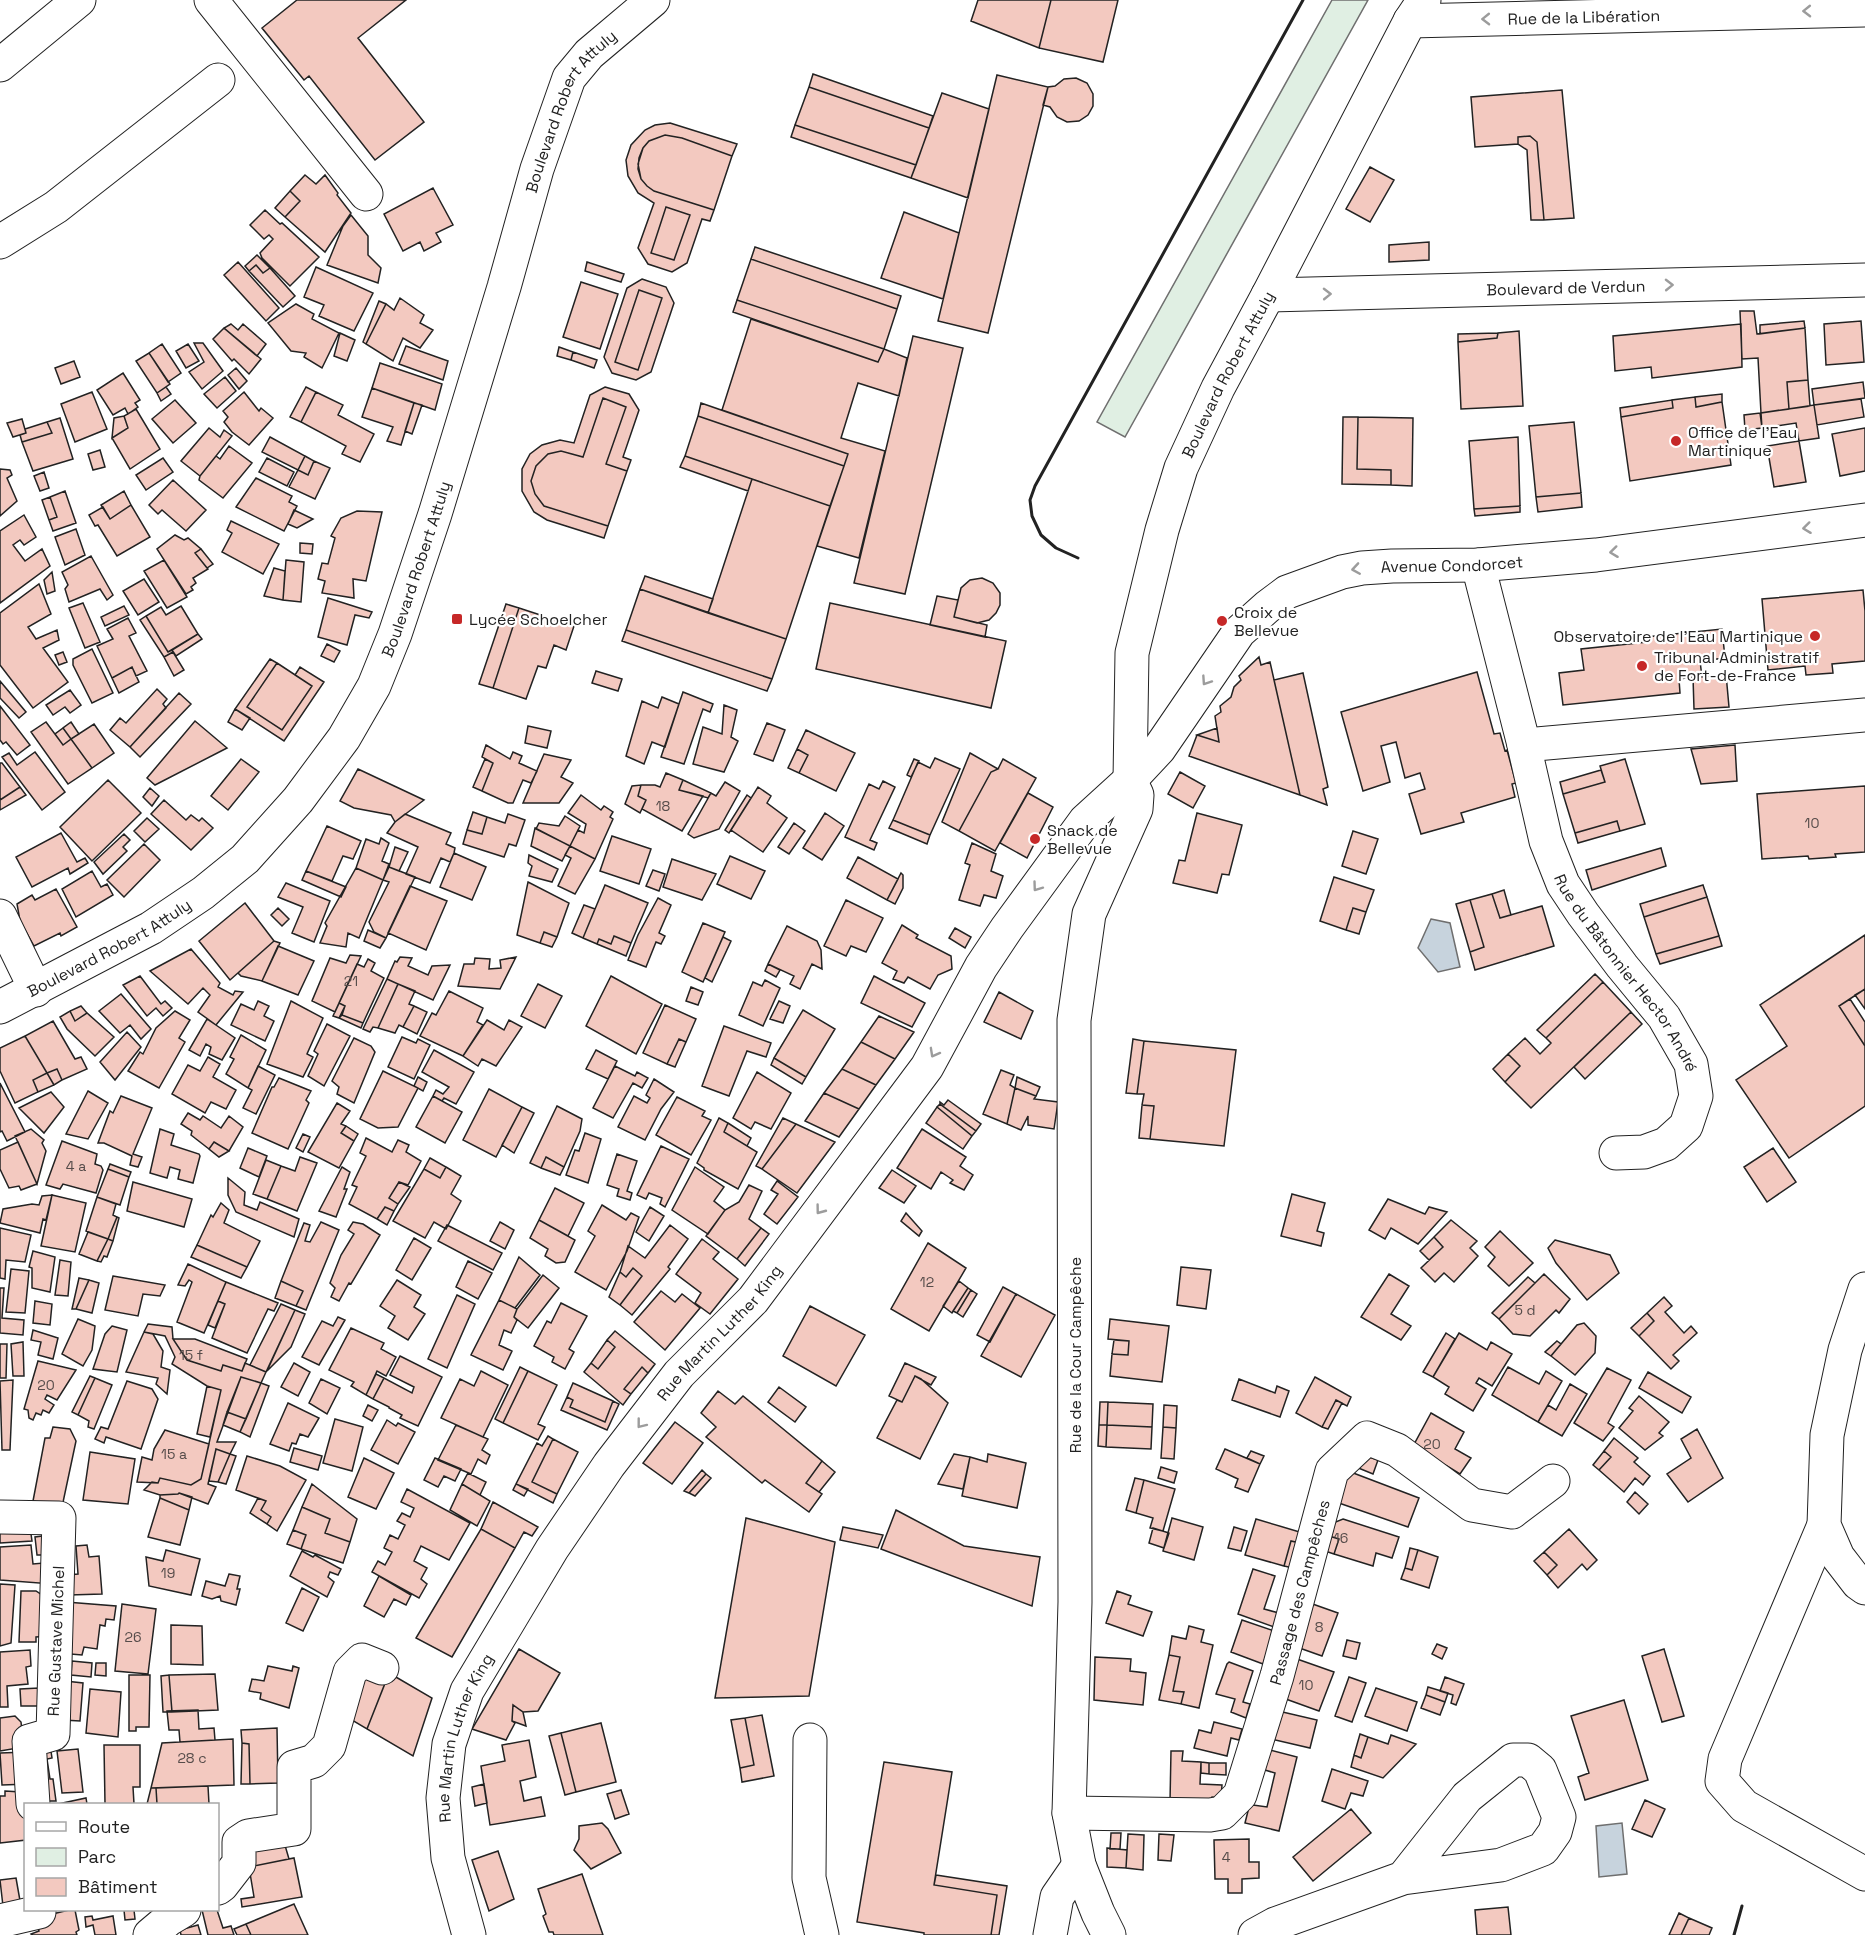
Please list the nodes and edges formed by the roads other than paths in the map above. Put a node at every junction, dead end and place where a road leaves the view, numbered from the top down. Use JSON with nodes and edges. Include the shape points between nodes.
{"nodes":[{"id":1,"x":80,"y":0,"type":"edge"},
{"id":2,"x":211,"y":0,"type":"edge"},
{"id":3,"x":653,"y":0,"type":"edge"},
{"id":4,"x":1865,"y":10,"type":"edge"},
{"id":5,"x":1417,"y":11,"type":"edge"},
{"id":6,"x":0,"y":65,"type":"edge"},
{"id":7,"x":218,"y":80,"type":"dead end"},
{"id":8,"x":366,"y":194,"type":"dead end"},
{"id":9,"x":0,"y":242,"type":"edge"},
{"id":10,"x":1865,"y":280,"type":"edge"},
{"id":11,"x":1268,"y":295,"type":"junction"},
{"id":12,"x":1865,"y":520,"type":"edge"},
{"id":13,"x":1478,"y":565,"type":"junction"},
{"id":14,"x":1865,"y":716,"type":"edge"},
{"id":15,"x":1524,"y":745,"type":"junction"},
{"id":16,"x":1130,"y":780,"type":"junction"},
{"id":17,"x":0,"y":916,"type":"edge"},
{"id":18,"x":36,"y":990,"type":"junction"},
{"id":19,"x":0,"y":1007,"type":"edge"},
{"id":20,"x":1616,"y":1152,"type":"dead end"},
{"id":21,"x":1865,"y":1289,"type":"edge"},
{"id":22,"x":1553,"y":1481,"type":"dead end"},
{"id":23,"x":0,"y":1517,"type":"edge"},
{"id":24,"x":1824,"y":1525,"type":"junction"},
{"id":25,"x":1865,"y":1588,"type":"edge"},
{"id":26,"x":382,"y":1668,"type":"dead end"},
{"id":27,"x":810,"y":1740,"type":"dead end"},
{"id":28,"x":33,"y":1803,"type":"edge"},
{"id":29,"x":1069,"y":1813,"type":"junction"},
{"id":30,"x":1079,"y":1865,"type":"junction"},
{"id":31,"x":1865,"y":1874,"type":"edge"},
{"id":32,"x":1403,"y":1878,"type":"junction"},
{"id":33,"x":219,"y":1887,"type":"edge"},
{"id":34,"x":39,"y":1911,"type":"edge"},
{"id":35,"x":182,"y":1911,"type":"edge"},
{"id":36,"x":0,"y":1921,"type":"edge"},
{"id":37,"x":150,"y":1935,"type":"edge"},
{"id":38,"x":469,"y":1935,"type":"edge"},
{"id":39,"x":822,"y":1935,"type":"edge"},
{"id":40,"x":1050,"y":1935,"type":"edge"},
{"id":41,"x":1108,"y":1935,"type":"edge"},
{"id":42,"x":1255,"y":1935,"type":"edge"}],
"edges":[{"from":1,"to":6,"type":"main road"},
{"from":2,"to":8,"type":"main road"},
{"from":3,"to":18,"type":"main road","name":"Boulevard Robert Attuly","via":[[589,54],[569,78],[537,169],[399,623],[374,686],[344,738],[298,800],[245,859],[152,928]]},
{"from":4,"to":5,"type":"main road","name":"Rue de la Libération","one_way":true},
{"from":5,"to":11,"type":"main road","name":"Boulevard Robert Attuly"},
{"from":7,"to":9,"type":"main road","via":[[56,207]]},
{"from":11,"to":10,"type":"main road","name":"Boulevard de Verdun","one_way":true},
{"from":11,"to":16,"type":"main road","name":"Boulevard Robert Attuly","via":[[1180,468],[1162,530],[1132,653]]},
{"from":12,"to":13,"type":"main road","name":"Avenue Condorcet","one_way":true,"via":[[1596,555]]},
{"from":13,"to":15,"type":"main road","name":"Rue du Bâtonnier Hector André"},
{"from":13,"to":16,"type":"main road","name":"Avenue Condorcet","one_way":true,"via":[[1362,568],[1287,592],[1239,632],[1160,749]]},
{"from":14,"to":15,"type":"main road"},
{"from":15,"to":20,"type":"main road","name":"Rue du Bâtonnier Hector André","via":[[1546,841],[1563,884],[1664,1017],[1691,1064],[1696,1096],[1686,1126],[1666,1144],[1644,1152]]},
{"from":16,"to":29,"type":"main road","name":"Rue de la Cour Campêche","via":[[1137,795],[1136,809],[1089,914],[1074,1020],[1075,1602]]},
{"from":16,"to":38,"type":"main road","name":"Rue Martin Luther King","one_way":true,"via":[[1085,821],[1020,910],[981,967],[927,1066],[760,1291],[680,1374],[609,1465],[552,1549],[467,1691],[449,1744],[443,1798],[448,1858]]},
{"from":17,"to":18,"type":"main road"},
{"from":18,"to":19,"type":"main road","name":"Boulevard Robert Attuly"},
{"from":21,"to":24,"type":"main road","via":[[1845,1350],[1827,1435]]},
{"from":22,"to":29,"type":"main road","name":"Passage des Campêches","via":[[1512,1512],[1472,1505],[1397,1450],[1366,1438],[1332,1471],[1277,1676],[1240,1795],[1222,1813],[1210,1815]]},
{"from":23,"to":28,"type":"main road","name":"Rue Gustave Michel","via":[[59,1518],[53,1734],[29,1741]]},
{"from":24,"to":25,"type":"main road","via":[[1838,1557]]},
{"from":24,"to":31,"type":"main road","via":[[1725,1759],[1722,1781],[1744,1806]]},
{"from":26,"to":33,"type":"main road","via":[[362,1660],[350,1672],[329,1746],[315,1761],[294,1767],[294,1829],[248,1836],[239,1842],[239,1863]]},
{"from":27,"to":39,"type":"main road","via":[[809,1878]]},
{"from":29,"to":30,"type":"main road","name":"Rue de la Cour Campêche"},
{"from":30,"to":40,"type":"main road","via":[[1057,1897]]},
{"from":30,"to":41,"type":"main road","name":"Rue de la Cour Campêche"},
{"from":32,"to":32,"type":"main road","via":[[1501,1865],[1544,1849],[1559,1817],[1540,1770],[1528,1760],[1513,1760],[1467,1797]]},
{"from":32,"to":42,"type":"main road","via":[[1275,1924]]},
{"from":34,"to":36,"type":"main road"},
{"from":35,"to":37,"type":"main road"}]}
